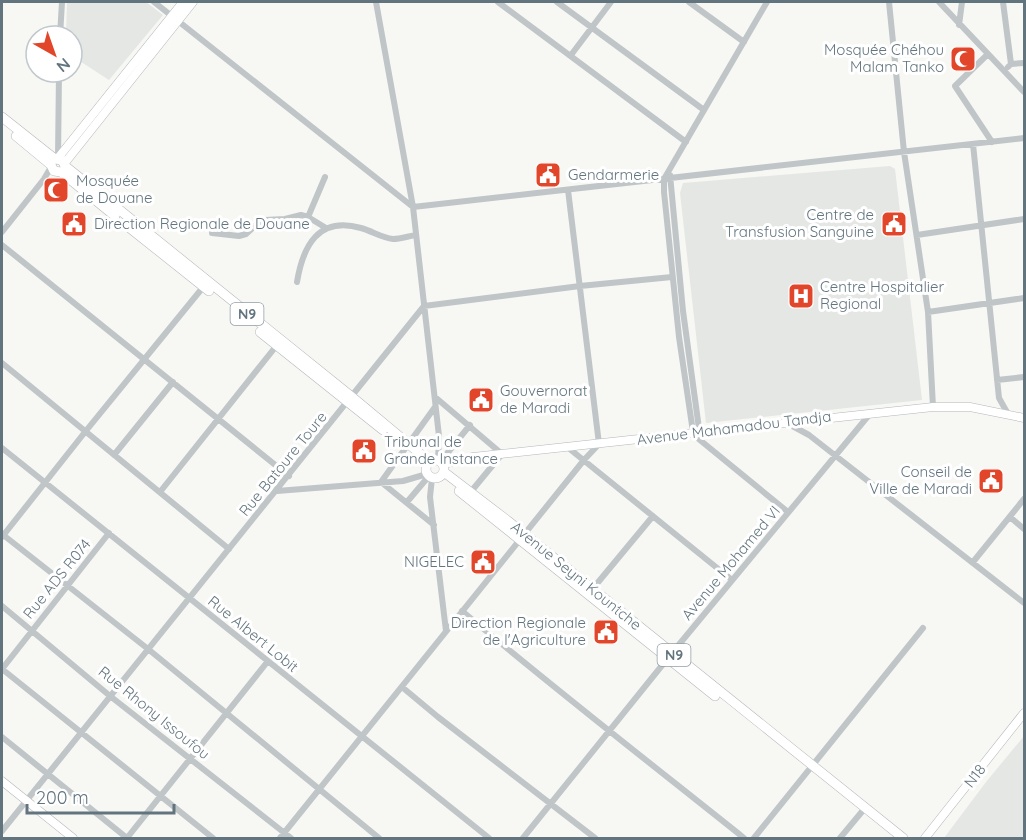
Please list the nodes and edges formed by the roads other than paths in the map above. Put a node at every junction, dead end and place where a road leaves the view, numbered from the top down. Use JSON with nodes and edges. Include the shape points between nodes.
{"nodes":[{"id":1,"x":62,"y":2,"type":"edge"},
{"id":2,"x":154,"y":2,"type":"edge"},
{"id":3,"x":183,"y":2,"type":"edge"},
{"id":4,"x":193,"y":2,"type":"edge"},
{"id":5,"x":376,"y":2,"type":"edge"},
{"id":6,"x":498,"y":2,"type":"edge"},
{"id":7,"x":557,"y":2,"type":"edge"},
{"id":8,"x":611,"y":2,"type":"edge"},
{"id":9,"x":689,"y":2,"type":"edge"},
{"id":10,"x":767,"y":2,"type":"edge"},
{"id":11,"x":889,"y":2,"type":"edge"},
{"id":12,"x":939,"y":2,"type":"edge"},
{"id":13,"x":962,"y":2,"type":"edge"},
{"id":14,"x":1003,"y":2,"type":"edge"},
{"id":15,"x":175,"y":18,"type":"junction"},
{"id":16,"x":61,"y":24,"type":"edge"},
{"id":17,"x":959,"y":25,"type":"junction"},
{"id":18,"x":592,"y":27,"type":"junction"},
{"id":19,"x":744,"y":42,"type":"junction"},
{"id":20,"x":988,"y":54,"type":"junction"},
{"id":21,"x":571,"y":56,"type":"junction"},
{"id":22,"x":1024,"y":63,"type":"edge"},
{"id":23,"x":1011,"y":64,"type":"junction"},
{"id":24,"x":1005,"y":71,"type":"junction"},
{"id":25,"x":59,"y":84,"type":"edge"},
{"id":26,"x":1024,"y":92,"type":"edge"},
{"id":27,"x":704,"y":110,"type":"junction"},
{"id":28,"x":2,"y":117,"type":"edge"},
{"id":29,"x":2,"y":124,"type":"edge"},
{"id":30,"x":1024,"y":138,"type":"edge"},
{"id":31,"x":686,"y":142,"type":"junction"},
{"id":32,"x":992,"y":142,"type":"junction"},
{"id":33,"x":973,"y":144,"type":"junction"},
{"id":34,"x":904,"y":152,"type":"junction"},
{"id":35,"x":58,"y":165,"type":"junction"},
{"id":36,"x":668,"y":176,"type":"junction"},
{"id":37,"x":325,"y":177,"type":"dead end"},
{"id":38,"x":568,"y":190,"type":"junction"},
{"id":39,"x":413,"y":207,"type":"junction"},
{"id":40,"x":308,"y":217,"type":"junction"},
{"id":41,"x":1024,"y":219,"type":"edge"},
{"id":42,"x":981,"y":224,"type":"junction"},
{"id":43,"x":326,"y":228,"type":"junction"},
{"id":44,"x":2,"y":232,"type":"edge"},
{"id":45,"x":212,"y":233,"type":"dead end"},
{"id":46,"x":917,"y":235,"type":"junction"},
{"id":47,"x":416,"y":236,"type":"junction"},
{"id":48,"x":2,"y":246,"type":"edge"},
{"id":49,"x":672,"y":277,"type":"junction"},
{"id":50,"x":297,"y":282,"type":"dead end"},
{"id":51,"x":206,"y":284,"type":"junction"},
{"id":52,"x":580,"y":286,"type":"junction"},
{"id":53,"x":1024,"y":298,"type":"edge"},
{"id":54,"x":990,"y":302,"type":"junction"},
{"id":55,"x":424,"y":306,"type":"junction"},
{"id":56,"x":928,"y":312,"type":"junction"},
{"id":57,"x":276,"y":345,"type":"junction"},
{"id":58,"x":144,"y":359,"type":"junction"},
{"id":59,"x":2,"y":363,"type":"edge"},
{"id":60,"x":1024,"y":377,"type":"edge"},
{"id":61,"x":997,"y":380,"type":"junction"},
{"id":62,"x":173,"y":382,"type":"junction"},
{"id":63,"x":689,"y":382,"type":"junction"},
{"id":64,"x":435,"y":397,"type":"junction"},
{"id":65,"x":350,"y":399,"type":"junction"},
{"id":66,"x":435,"y":406,"type":"junction"},
{"id":67,"x":933,"y":406,"type":"junction"},
{"id":68,"x":1008,"y":414,"type":"junction"},
{"id":69,"x":869,"y":415,"type":"junction"},
{"id":70,"x":1024,"y":418,"type":"edge"},
{"id":71,"x":219,"y":419,"type":"junction"},
{"id":72,"x":784,"y":422,"type":"junction"},
{"id":73,"x":470,"y":425,"type":"junction"},
{"id":74,"x":85,"y":432,"type":"junction"},
{"id":75,"x":697,"y":434,"type":"junction"},
{"id":76,"x":599,"y":444,"type":"junction"},
{"id":77,"x":407,"y":445,"type":"junction"},
{"id":78,"x":566,"y":446,"type":"junction"},
{"id":79,"x":2,"y":448,"type":"edge"},
{"id":80,"x":502,"y":454,"type":"junction"},
{"id":81,"x":114,"y":455,"type":"junction"},
{"id":82,"x":836,"y":455,"type":"junction"},
{"id":83,"x":584,"y":460,"type":"junction"},
{"id":84,"x":435,"y":469,"type":"junction"},
{"id":85,"x":289,"y":477,"type":"junction"},
{"id":86,"x":381,"y":482,"type":"junction"},
{"id":87,"x":45,"y":483,"type":"junction"},
{"id":88,"x":277,"y":491,"type":"junction"},
{"id":89,"x":160,"y":492,"type":"junction"},
{"id":90,"x":469,"y":495,"type":"junction"},
{"id":91,"x":1024,"y":500,"type":"edge"},
{"id":92,"x":407,"y":502,"type":"junction"},
{"id":93,"x":788,"y":512,"type":"junction"},
{"id":94,"x":653,"y":516,"type":"junction"},
{"id":95,"x":1010,"y":517,"type":"junction"},
{"id":96,"x":434,"y":525,"type":"junction"},
{"id":97,"x":1024,"y":529,"type":"edge"},
{"id":98,"x":110,"y":533,"type":"junction"},
{"id":99,"x":2,"y":536,"type":"edge"},
{"id":100,"x":522,"y":536,"type":"junction"},
{"id":101,"x":229,"y":549,"type":"junction"},
{"id":102,"x":973,"y":562,"type":"junction"},
{"id":103,"x":732,"y":580,"type":"junction"},
{"id":104,"x":67,"y":586,"type":"junction"},
{"id":105,"x":590,"y":592,"type":"junction"},
{"id":106,"x":189,"y":598,"type":"junction"},
{"id":107,"x":1024,"y":603,"type":"edge"},
{"id":108,"x":2,"y":606,"type":"edge"},
{"id":109,"x":462,"y":611,"type":"junction"},
{"id":110,"x":923,"y":628,"type":"dead end"},
{"id":111,"x":31,"y":630,"type":"junction"},
{"id":112,"x":446,"y":632,"type":"junction"},
{"id":113,"x":148,"y":650,"type":"junction"},
{"id":114,"x":670,"y":656,"type":"junction"},
{"id":115,"x":268,"y":661,"type":"junction"},
{"id":116,"x":2,"y":669,"type":"edge"},
{"id":117,"x":402,"y":687,"type":"junction"},
{"id":118,"x":111,"y":696,"type":"junction"},
{"id":119,"x":1024,"y":713,"type":"edge"},
{"id":120,"x":227,"y":714,"type":"junction"},
{"id":121,"x":610,"y":731,"type":"junction"},
{"id":122,"x":80,"y":733,"type":"junction"},
{"id":123,"x":2,"y":737,"type":"edge"},
{"id":124,"x":362,"y":737,"type":"junction"},
{"id":125,"x":191,"y":758,"type":"junction"},
{"id":126,"x":810,"y":768,"type":"junction"},
{"id":127,"x":47,"y":774,"type":"junction"},
{"id":128,"x":2,"y":781,"type":"edge"},
{"id":129,"x":320,"y":790,"type":"junction"},
{"id":130,"x":160,"y":797,"type":"junction"},
{"id":131,"x":26,"y":801,"type":"junction"},
{"id":132,"x":551,"y":804,"type":"junction"},
{"id":133,"x":863,"y":811,"type":"junction"},
{"id":134,"x":2,"y":831,"type":"edge"},
{"id":135,"x":282,"y":836,"type":"edge"},
{"id":136,"x":73,"y":838,"type":"edge"},
{"id":137,"x":127,"y":838,"type":"edge"},
{"id":138,"x":213,"y":838,"type":"edge"},
{"id":139,"x":291,"y":838,"type":"edge"},
{"id":140,"x":379,"y":838,"type":"edge"},
{"id":141,"x":489,"y":838,"type":"edge"},
{"id":142,"x":523,"y":838,"type":"edge"},
{"id":143,"x":595,"y":838,"type":"edge"},
{"id":144,"x":744,"y":838,"type":"edge"},
{"id":145,"x":754,"y":838,"type":"edge"},
{"id":146,"x":840,"y":838,"type":"edge"},
{"id":147,"x":894,"y":838,"type":"edge"},
{"id":148,"x":903,"y":838,"type":"edge"},
{"id":149,"x":925,"y":838,"type":"edge"}],
"edges":[{"from":1,"to":16,"type":"street"},
{"from":2,"to":15,"type":"street"},
{"from":3,"to":15,"type":"main road"},
{"from":4,"to":15,"type":"main road"},
{"from":5,"to":39,"type":"street"},
{"from":6,"to":21,"type":"street"},
{"from":7,"to":18,"type":"street"},
{"from":8,"to":18,"type":"street"},
{"from":9,"to":19,"type":"street"},
{"from":10,"to":19,"type":"street"},
{"from":11,"to":34,"type":"street"},
{"from":12,"to":17,"type":"street"},
{"from":13,"to":17,"type":"street"},
{"from":14,"to":23,"type":"street"},
{"from":15,"to":35,"type":"main road"},
{"from":15,"to":39,"type":"street"},
{"from":17,"to":20,"type":"street"},
{"from":18,"to":21,"type":"street"},
{"from":18,"to":27,"type":"street"},
{"from":19,"to":27,"type":"street"},
{"from":20,"to":24,"type":"street"},
{"from":20,"to":32,"type":"street","via":[[955,87]]},
{"from":21,"to":31,"type":"street"},
{"from":22,"to":23,"type":"street"},
{"from":23,"to":24,"type":"street"},
{"from":24,"to":26,"type":"street"},
{"from":25,"to":35,"type":"street"},
{"from":27,"to":31,"type":"street"},
{"from":28,"to":35,"type":"highway","name":"Avenue Seyni Kountche","number":"N9"},
{"from":29,"to":35,"type":"highway","name":"Avenue Seyni Kountche","number":"N9"},
{"from":30,"to":32,"type":"street"},
{"from":31,"to":36,"type":"street"},
{"from":32,"to":33,"type":"street"},
{"from":33,"to":34,"type":"street"},
{"from":33,"to":42,"type":"street"},
{"from":34,"to":36,"type":"street"},
{"from":34,"to":46,"type":"street"},
{"from":35,"to":44,"type":"street"},
{"from":35,"to":51,"type":"highway","name":"Avenue Seyni Kountche","number":"N9"},
{"from":36,"to":38,"type":"street"},
{"from":36,"to":49,"type":"street"},
{"from":36,"to":63,"type":"street"},
{"from":37,"to":40,"type":"street"},
{"from":38,"to":39,"type":"street"},
{"from":38,"to":52,"type":"street"},
{"from":39,"to":47,"type":"street"},
{"from":40,"to":43,"type":"street"},
{"from":40,"to":45,"type":"street","via":[[265,220],[239,236]]},
{"from":41,"to":42,"type":"street"},
{"from":42,"to":46,"type":"street"},
{"from":42,"to":54,"type":"street"},
{"from":43,"to":47,"type":"street","via":[[352,226],[393,239]]},
{"from":43,"to":50,"type":"street","via":[[306,248]]},
{"from":46,"to":56,"type":"street"},
{"from":47,"to":55,"type":"street"},
{"from":48,"to":58,"type":"street"},
{"from":49,"to":52,"type":"street"},
{"from":49,"to":63,"type":"street"},
{"from":51,"to":57,"type":"highway","name":"Avenue Seyni Kountche","number":"N9"},
{"from":51,"to":58,"type":"street"},
{"from":51,"to":65,"type":"highway","name":"Avenue Seyni Kountche","number":"N9"},
{"from":52,"to":55,"type":"street"},
{"from":52,"to":76,"type":"street"},
{"from":53,"to":54,"type":"street"},
{"from":54,"to":56,"type":"street"},
{"from":54,"to":61,"type":"street"},
{"from":55,"to":64,"type":"street"},
{"from":55,"to":65,"type":"street","name":"Rue Batoure Toure"},
{"from":56,"to":67,"type":"street"},
{"from":57,"to":65,"type":"highway","name":"Avenue Seyni Kountche","number":"N9"},
{"from":57,"to":71,"type":"street"},
{"from":58,"to":62,"type":"street"},
{"from":58,"to":74,"type":"street"},
{"from":59,"to":74,"type":"street"},
{"from":60,"to":61,"type":"street"},
{"from":61,"to":68,"type":"street","via":[[999,398]]},
{"from":62,"to":71,"type":"street"},
{"from":62,"to":81,"type":"street"},
{"from":63,"to":75,"type":"street"},
{"from":64,"to":66,"type":"street"},
{"from":64,"to":73,"type":"street"},
{"from":65,"to":77,"type":"highway","name":"Avenue Seyni Kountche","number":"N9"},
{"from":65,"to":85,"type":"street","name":"Rue Batoure Toure"},
{"from":66,"to":77,"type":"street"},
{"from":66,"to":84,"type":"street","via":[[439,436]]},
{"from":67,"to":68,"type":"main road","name":"Avenue Mahamadou Tandja"},
{"from":67,"to":69,"type":"main road","name":"Avenue Mahamadou Tandja"},
{"from":68,"to":70,"type":"main road","name":"Avenue Mahamadou Tandja"},
{"from":69,"to":72,"type":"main road","name":"Avenue Mahamadou Tandja"},
{"from":69,"to":82,"type":"street","name":"Avenue Mohamed VI"},
{"from":71,"to":85,"type":"street"},
{"from":71,"to":89,"type":"street"},
{"from":72,"to":75,"type":"main road","name":"Avenue Mahamadou Tandja"},
{"from":72,"to":82,"type":"street"},
{"from":73,"to":80,"type":"street"},
{"from":73,"to":84,"type":"street"},
{"from":74,"to":81,"type":"street"},
{"from":74,"to":87,"type":"street"},
{"from":75,"to":76,"type":"main road","name":"Avenue Mahamadou Tandja"},
{"from":75,"to":93,"type":"street"},
{"from":76,"to":78,"type":"main road","name":"Avenue Mahamadou Tandja"},
{"from":76,"to":83,"type":"street"},
{"from":77,"to":84,"type":"highway","name":"Avenue Seyni Kountche","number":"N9"},
{"from":77,"to":86,"type":"street"},
{"from":78,"to":80,"type":"main road","name":"Avenue Mahamadou Tandja"},
{"from":78,"to":83,"type":"street"},
{"from":79,"to":87,"type":"street","name":"Rue Albert Lobit"},
{"from":80,"to":84,"type":"main road","name":"Avenue Mahamadou Tandja","via":[[473,457]]},
{"from":80,"to":90,"type":"street"},
{"from":81,"to":89,"type":"street"},
{"from":82,"to":93,"type":"street","name":"Avenue Mohamed VI"},
{"from":82,"to":102,"type":"street"},
{"from":83,"to":94,"type":"street"},
{"from":83,"to":100,"type":"street"},
{"from":84,"to":86,"type":"street","via":[[403,481]]},
{"from":84,"to":90,"type":"highway","name":"Avenue Seyni Kountche","number":"N9"},
{"from":84,"to":92,"type":"street"},
{"from":84,"to":96,"type":"street","via":[[430,497]]},
{"from":85,"to":88,"type":"street","name":"Rue Batoure Toure"},
{"from":86,"to":88,"type":"street"},
{"from":86,"to":92,"type":"street"},
{"from":87,"to":98,"type":"street","name":"Rue Albert Lobit"},
{"from":87,"to":99,"type":"street"},
{"from":88,"to":101,"type":"street","name":"Rue Batoure Toure"},
{"from":89,"to":101,"type":"street"},
{"from":90,"to":100,"type":"highway","name":"Avenue Seyni Kountche","number":"N9"},
{"from":91,"to":95,"type":"street"},
{"from":92,"to":96,"type":"street"},
{"from":93,"to":103,"type":"street","name":"Avenue Mohamed VI"},
{"from":94,"to":103,"type":"street"},
{"from":94,"to":105,"type":"street"},
{"from":95,"to":97,"type":"street"},
{"from":95,"to":102,"type":"street"},
{"from":96,"to":112,"type":"street"},
{"from":98,"to":104,"type":"street","name":"Rue ADS R074"},
{"from":98,"to":106,"type":"street","name":"Rue Albert Lobit"},
{"from":99,"to":104,"type":"street"},
{"from":100,"to":105,"type":"highway","name":"Avenue Seyni Kountche","number":"N9"},
{"from":100,"to":109,"type":"street"},
{"from":101,"to":106,"type":"street","name":"Rue Batoure Toure"},
{"from":102,"to":107,"type":"street"},
{"from":103,"to":114,"type":"street","name":"Avenue Mohamed VI"},
{"from":104,"to":111,"type":"street","name":"Rue ADS R074"},
{"from":104,"to":113,"type":"street"},
{"from":105,"to":114,"type":"highway","name":"Avenue Seyni Kountche","number":"N9"},
{"from":106,"to":113,"type":"street","name":"Rue Batoure Toure"},
{"from":106,"to":115,"type":"street","name":"Rue Albert Lobit"},
{"from":108,"to":111,"type":"street","name":"Rue Rhony Issoufou"},
{"from":109,"to":112,"type":"street"},
{"from":109,"to":121,"type":"street"},
{"from":110,"to":126,"type":"street"},
{"from":111,"to":116,"type":"street","name":"Rue ADS R074"},
{"from":111,"to":118,"type":"street","name":"Rue Rhony Issoufou"},
{"from":112,"to":117,"type":"street"},
{"from":113,"to":118,"type":"street","name":"Rue Batoure Toure"},
{"from":113,"to":120,"type":"street"},
{"from":114,"to":121,"type":"street","name":"Avenue Mohamed VI"},
{"from":114,"to":126,"type":"highway","name":"Avenue Seyni Kountche","number":"N9"},
{"from":115,"to":120,"type":"street"},
{"from":115,"to":124,"type":"street","name":"Rue Albert Lobit"},
{"from":116,"to":122,"type":"street"},
{"from":117,"to":124,"type":"street"},
{"from":117,"to":132,"type":"street"},
{"from":118,"to":122,"type":"street","name":"Rue Batoure Toure"},
{"from":118,"to":125,"type":"street","name":"Rue Rhony Issoufou"},
{"from":119,"to":149,"type":"main road","name":"N18"},
{"from":120,"to":125,"type":"street"},
{"from":120,"to":129,"type":"street"},
{"from":121,"to":132,"type":"street","name":"Avenue Mohamed VI"},
{"from":121,"to":144,"type":"street"},
{"from":122,"to":127,"type":"street","name":"Rue Batoure Toure"},
{"from":122,"to":130,"type":"street"},
{"from":123,"to":127,"type":"street"},
{"from":124,"to":129,"type":"street"},
{"from":124,"to":141,"type":"street","name":"Rue Albert Lobit"},
{"from":125,"to":130,"type":"street"},
{"from":125,"to":135,"type":"street","name":"Rue Rhony Issoufou"},
{"from":126,"to":133,"type":"highway","name":"Avenue Seyni Kountche","number":"N9"},
{"from":126,"to":145,"type":"street"},
{"from":127,"to":131,"type":"street","name":"Rue Batoure Toure"},
{"from":127,"to":137,"type":"street"},
{"from":128,"to":131,"type":"main road"},
{"from":129,"to":135,"type":"street"},
{"from":129,"to":140,"type":"street"},
{"from":130,"to":137,"type":"street"},
{"from":130,"to":138,"type":"street"},
{"from":131,"to":134,"type":"street","name":"Rue Batoure Toure"},
{"from":131,"to":136,"type":"main road"},
{"from":132,"to":142,"type":"street","name":"Avenue Mohamed VI"},
{"from":132,"to":143,"type":"street"},
{"from":133,"to":146,"type":"street"},
{"from":133,"to":147,"type":"highway","name":"Avenue Seyni Kountche","number":"N9"},
{"from":133,"to":148,"type":"highway","name":"Avenue Seyni Kountche","number":"N9"},
{"from":135,"to":139,"type":"street","name":"Rue Rhony Issoufou"}]}
